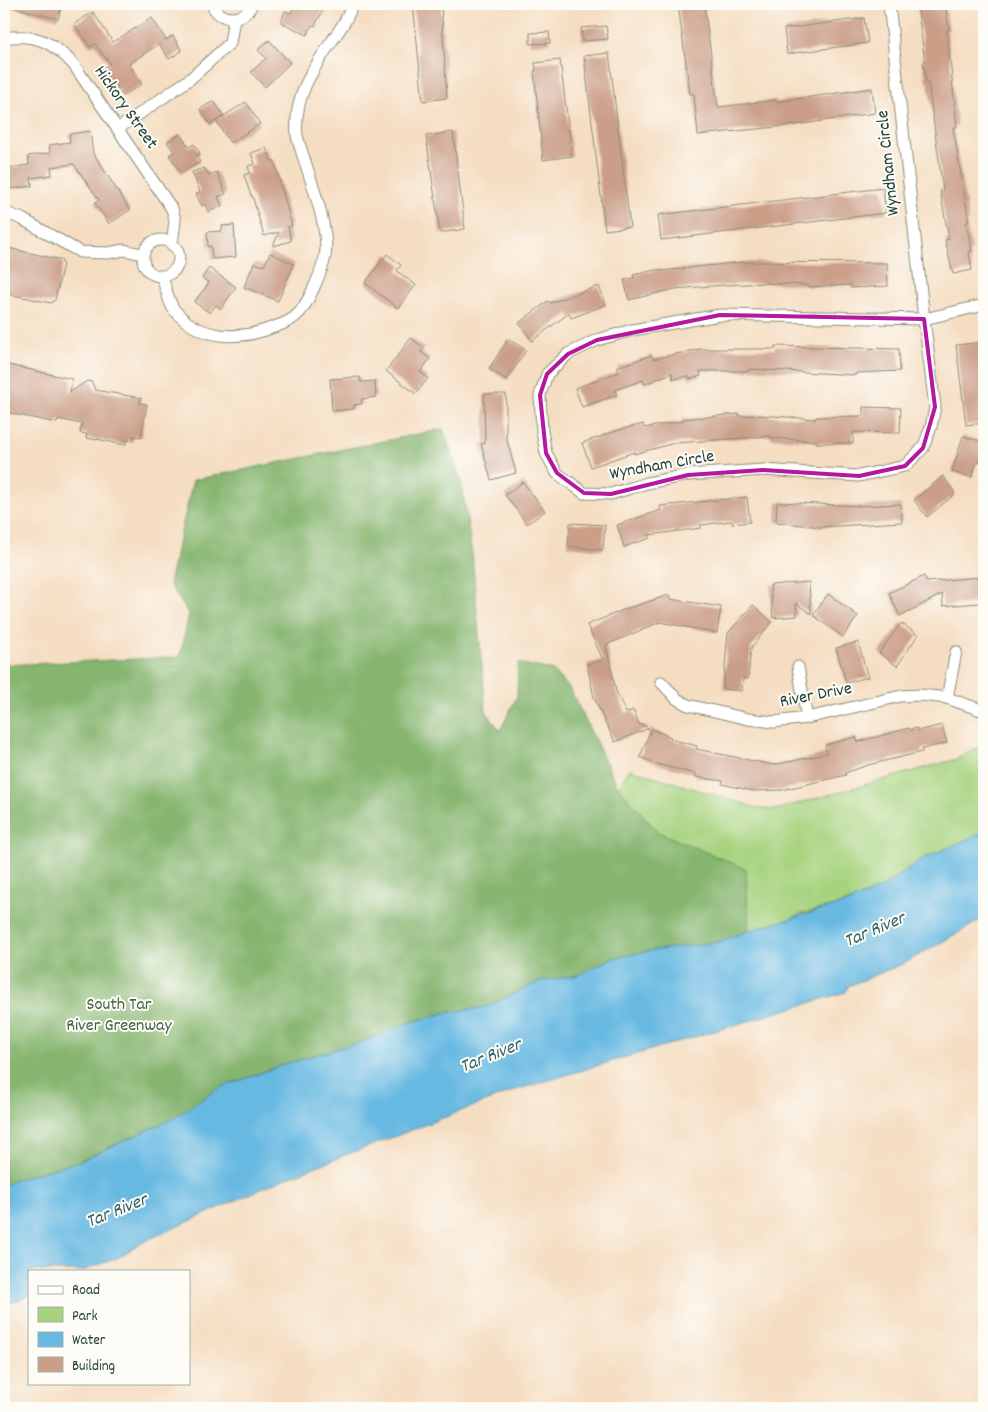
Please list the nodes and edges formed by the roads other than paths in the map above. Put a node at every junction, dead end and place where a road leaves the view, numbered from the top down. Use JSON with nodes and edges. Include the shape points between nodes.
{"nodes":[{"id":1,"x":212,"y":4,"type":"edge"},
{"id":2,"x":252,"y":4,"type":"edge"},
{"id":3,"x":352,"y":4,"type":"edge"},
{"id":4,"x":889,"y":4,"type":"edge"},
{"id":5,"x":234,"y":19,"type":"junction"},
{"id":6,"x":4,"y":38,"type":"edge"},
{"id":7,"x":119,"y":128,"type":"junction"},
{"id":8,"x":4,"y":212,"type":"edge"},
{"id":9,"x":172,"y":245,"type":"junction"},
{"id":10,"x":142,"y":254,"type":"junction"},
{"id":11,"x":162,"y":277,"type":"junction"},
{"id":12,"x":984,"y":305,"type":"edge"},
{"id":13,"x":924,"y":319,"type":"junction"},
{"id":14,"x":956,"y":652,"type":"dead end"},
{"id":15,"x":798,"y":667,"type":"dead end"},
{"id":16,"x":661,"y":682,"type":"dead end"},
{"id":17,"x":947,"y":698,"type":"junction"},
{"id":18,"x":984,"y":711,"type":"edge"},
{"id":19,"x":807,"y":718,"type":"junction"}],
"edges":[{"from":1,"to":5,"type":"street","via":[[223,17]]},
{"from":2,"to":5,"type":"street","via":[[245,15]]},
{"from":3,"to":11,"type":"street","via":[[349,16],[307,77],[295,119],[326,240],[325,258],[300,312],[288,322],[256,334],[210,334],[190,325],[174,311]]},
{"from":4,"to":13,"type":"street","name":"Wyndham Circle"},
{"from":5,"to":7,"type":"street","via":[[230,42],[190,79]]},
{"from":6,"to":7,"type":"street","name":"Hickory Street","via":[[23,35],[56,46],[74,65]]},
{"from":7,"to":9,"type":"street","name":"Hickory Street","via":[[172,209],[175,220]]},
{"from":8,"to":10,"type":"street","via":[[80,252],[124,250]]},
{"from":9,"to":10,"type":"street","via":[[167,240],[154,241]]},
{"from":9,"to":11,"type":"street","name":"Hickory Street","via":[[177,248],[180,261],[174,272]]},
{"from":10,"to":11,"type":"street","via":[[146,271]]},
{"from":12,"to":13,"type":"street"},
{"from":13,"to":13,"type":"street","name":"Wyndham Circle","via":[[720,315],[632,330],[597,340],[568,354],[547,374],[540,395],[546,453],[557,473],[584,493],[611,494],[688,475],[764,470],[859,476],[905,466],[923,448],[935,407]]},
{"from":14,"to":17,"type":"street"},
{"from":15,"to":19,"type":"street"},
{"from":16,"to":19,"type":"street","name":"River Drive","via":[[677,699],[688,705],[774,722]]},
{"from":17,"to":18,"type":"street","name":"River Drive"},
{"from":17,"to":19,"type":"street","name":"River Drive","via":[[921,694],[901,696]]}]}
